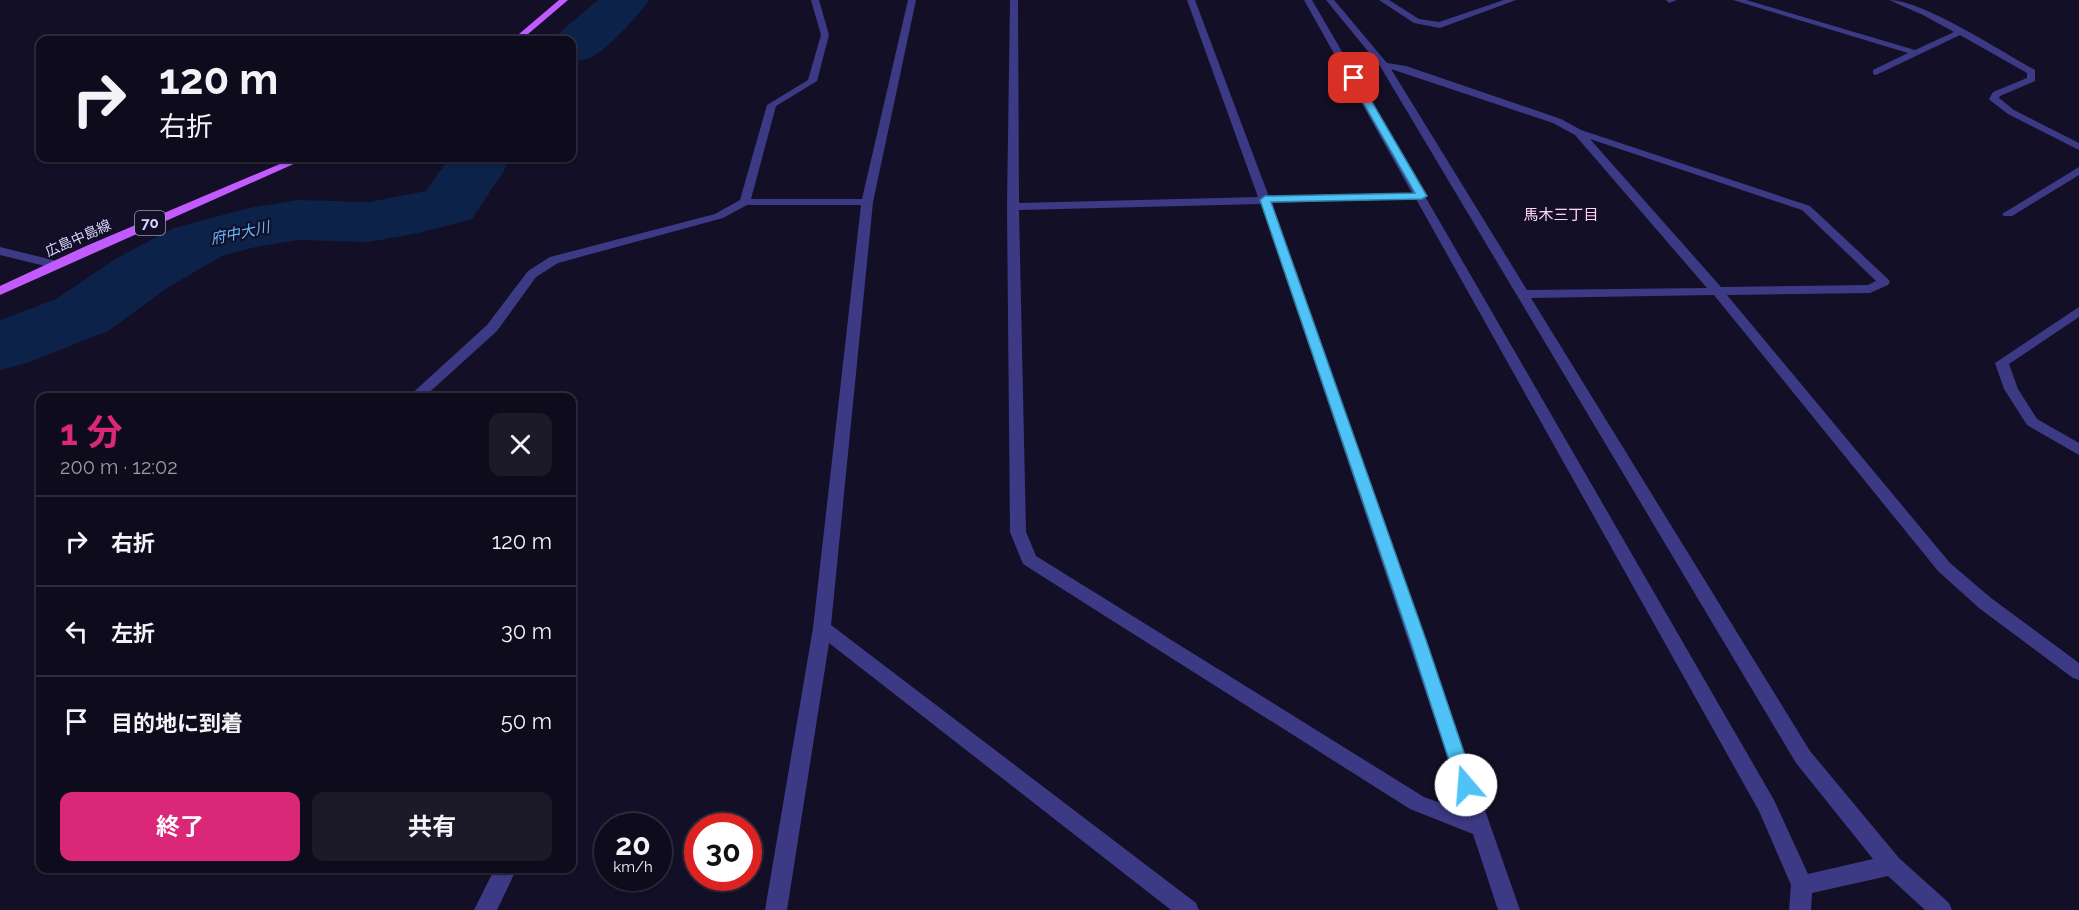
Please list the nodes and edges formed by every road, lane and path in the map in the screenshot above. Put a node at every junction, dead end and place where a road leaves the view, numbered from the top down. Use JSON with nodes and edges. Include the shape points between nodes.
{"nodes":[{"id":1,"x":564,"y":0,"type":"edge"},
{"id":2,"x":815,"y":0,"type":"edge"},
{"id":3,"x":912,"y":0,"type":"edge"},
{"id":4,"x":1014,"y":0,"type":"edge"},
{"id":5,"x":1191,"y":0,"type":"edge"},
{"id":6,"x":1308,"y":0,"type":"edge"},
{"id":7,"x":1330,"y":0,"type":"edge"},
{"id":8,"x":1383,"y":0,"type":"edge"},
{"id":9,"x":1512,"y":0,"type":"edge"},
{"id":10,"x":1737,"y":0,"type":"edge"},
{"id":11,"x":1893,"y":0,"type":"edge"},
{"id":12,"x":1960,"y":32,"type":"junction"},
{"id":13,"x":521,"y":36,"type":"edge"},
{"id":14,"x":1916,"y":53,"type":"junction"},
{"id":15,"x":1384,"y":64,"type":"junction"},
{"id":16,"x":1876,"y":72,"type":"dead end"},
{"id":17,"x":1579,"y":133,"type":"junction"},
{"id":18,"x":2079,"y":147,"type":"edge"},
{"id":19,"x":293,"y":162,"type":"edge"},
{"id":20,"x":2079,"y":171,"type":"edge"},
{"id":21,"x":1422,"y":196,"type":"junction"},
{"id":22,"x":1265,"y":200,"type":"junction"},
{"id":23,"x":745,"y":202,"type":"junction"},
{"id":24,"x":867,"y":202,"type":"junction"},
{"id":25,"x":1013,"y":207,"type":"junction"},
{"id":26,"x":2008,"y":214,"type":"dead end"},
{"id":27,"x":0,"y":251,"type":"edge"},
{"id":28,"x":57,"y":265,"type":"junction"},
{"id":29,"x":0,"y":291,"type":"edge"},
{"id":30,"x":1718,"y":292,"type":"junction"},
{"id":31,"x":1525,"y":294,"type":"junction"},
{"id":32,"x":2079,"y":311,"type":"edge"},
{"id":33,"x":420,"y":393,"type":"edge"},
{"id":34,"x":2079,"y":450,"type":"edge"},
{"id":35,"x":822,"y":628,"type":"junction"},
{"id":36,"x":2079,"y":673,"type":"edge"},
{"id":37,"x":1480,"y":826,"type":"junction"},
{"id":38,"x":1891,"y":865,"type":"junction"},
{"id":39,"x":505,"y":873,"type":"edge"},
{"id":40,"x":1802,"y":885,"type":"junction"},
{"id":41,"x":485,"y":910,"type":"edge"},
{"id":42,"x":776,"y":910,"type":"edge"},
{"id":43,"x":1188,"y":910,"type":"edge"},
{"id":44,"x":1509,"y":910,"type":"edge"},
{"id":45,"x":1800,"y":910,"type":"edge"},
{"id":46,"x":1941,"y":910,"type":"edge"}],
"edges":[{"from":1,"to":13,"type":"main road"},
{"from":2,"to":23,"type":"street","via":[[825,35],[812,81],[772,105]]},
{"from":3,"to":24,"type":"street"},
{"from":4,"to":25,"type":"street"},
{"from":5,"to":22,"type":"street"},
{"from":6,"to":21,"type":"street"},
{"from":7,"to":15,"type":"street"},
{"from":8,"to":9,"type":"street","via":[[1417,21],[1440,25]]},
{"from":10,"to":14,"type":"street"},
{"from":11,"to":12,"type":"street"},
{"from":12,"to":14,"type":"street"},
{"from":12,"to":18,"type":"street","via":[[2032,72],[2032,79],[1996,94],[1994,99]]},
{"from":14,"to":16,"type":"street"},
{"from":15,"to":17,"type":"street","via":[[1546,117]]},
{"from":15,"to":31,"type":"street"},
{"from":17,"to":30,"type":"street"},
{"from":17,"to":30,"type":"street","via":[[1806,208],[1884,282],[1870,289]]},
{"from":19,"to":28,"type":"main road","name":"広島中島線","number":"70"},
{"from":20,"to":26,"type":"street"},
{"from":21,"to":22,"type":"street"},
{"from":21,"to":40,"type":"street","via":[[1767,806]]},
{"from":22,"to":25,"type":"street"},
{"from":22,"to":37,"type":"street"},
{"from":23,"to":24,"type":"street"},
{"from":23,"to":33,"type":"street","via":[[719,216],[554,260],[532,274],[492,328]]},
{"from":24,"to":35,"type":"street"},
{"from":25,"to":37,"type":"street","via":[[1018,532],[1029,560],[1418,803]]},
{"from":27,"to":28,"type":"street"},
{"from":28,"to":29,"type":"main road","name":"広島中島線","number":"70"},
{"from":30,"to":31,"type":"street"},
{"from":30,"to":36,"type":"street","via":[[1944,567]]},
{"from":31,"to":38,"type":"street","via":[[1803,757]]},
{"from":32,"to":34,"type":"street","via":[[2002,363],[2011,389],[2032,422]]},
{"from":35,"to":42,"type":"street"},
{"from":35,"to":43,"type":"street"},
{"from":37,"to":44,"type":"street"},
{"from":38,"to":40,"type":"street"},
{"from":38,"to":46,"type":"street"},
{"from":39,"to":41,"type":"street"},
{"from":40,"to":45,"type":"street"}]}
